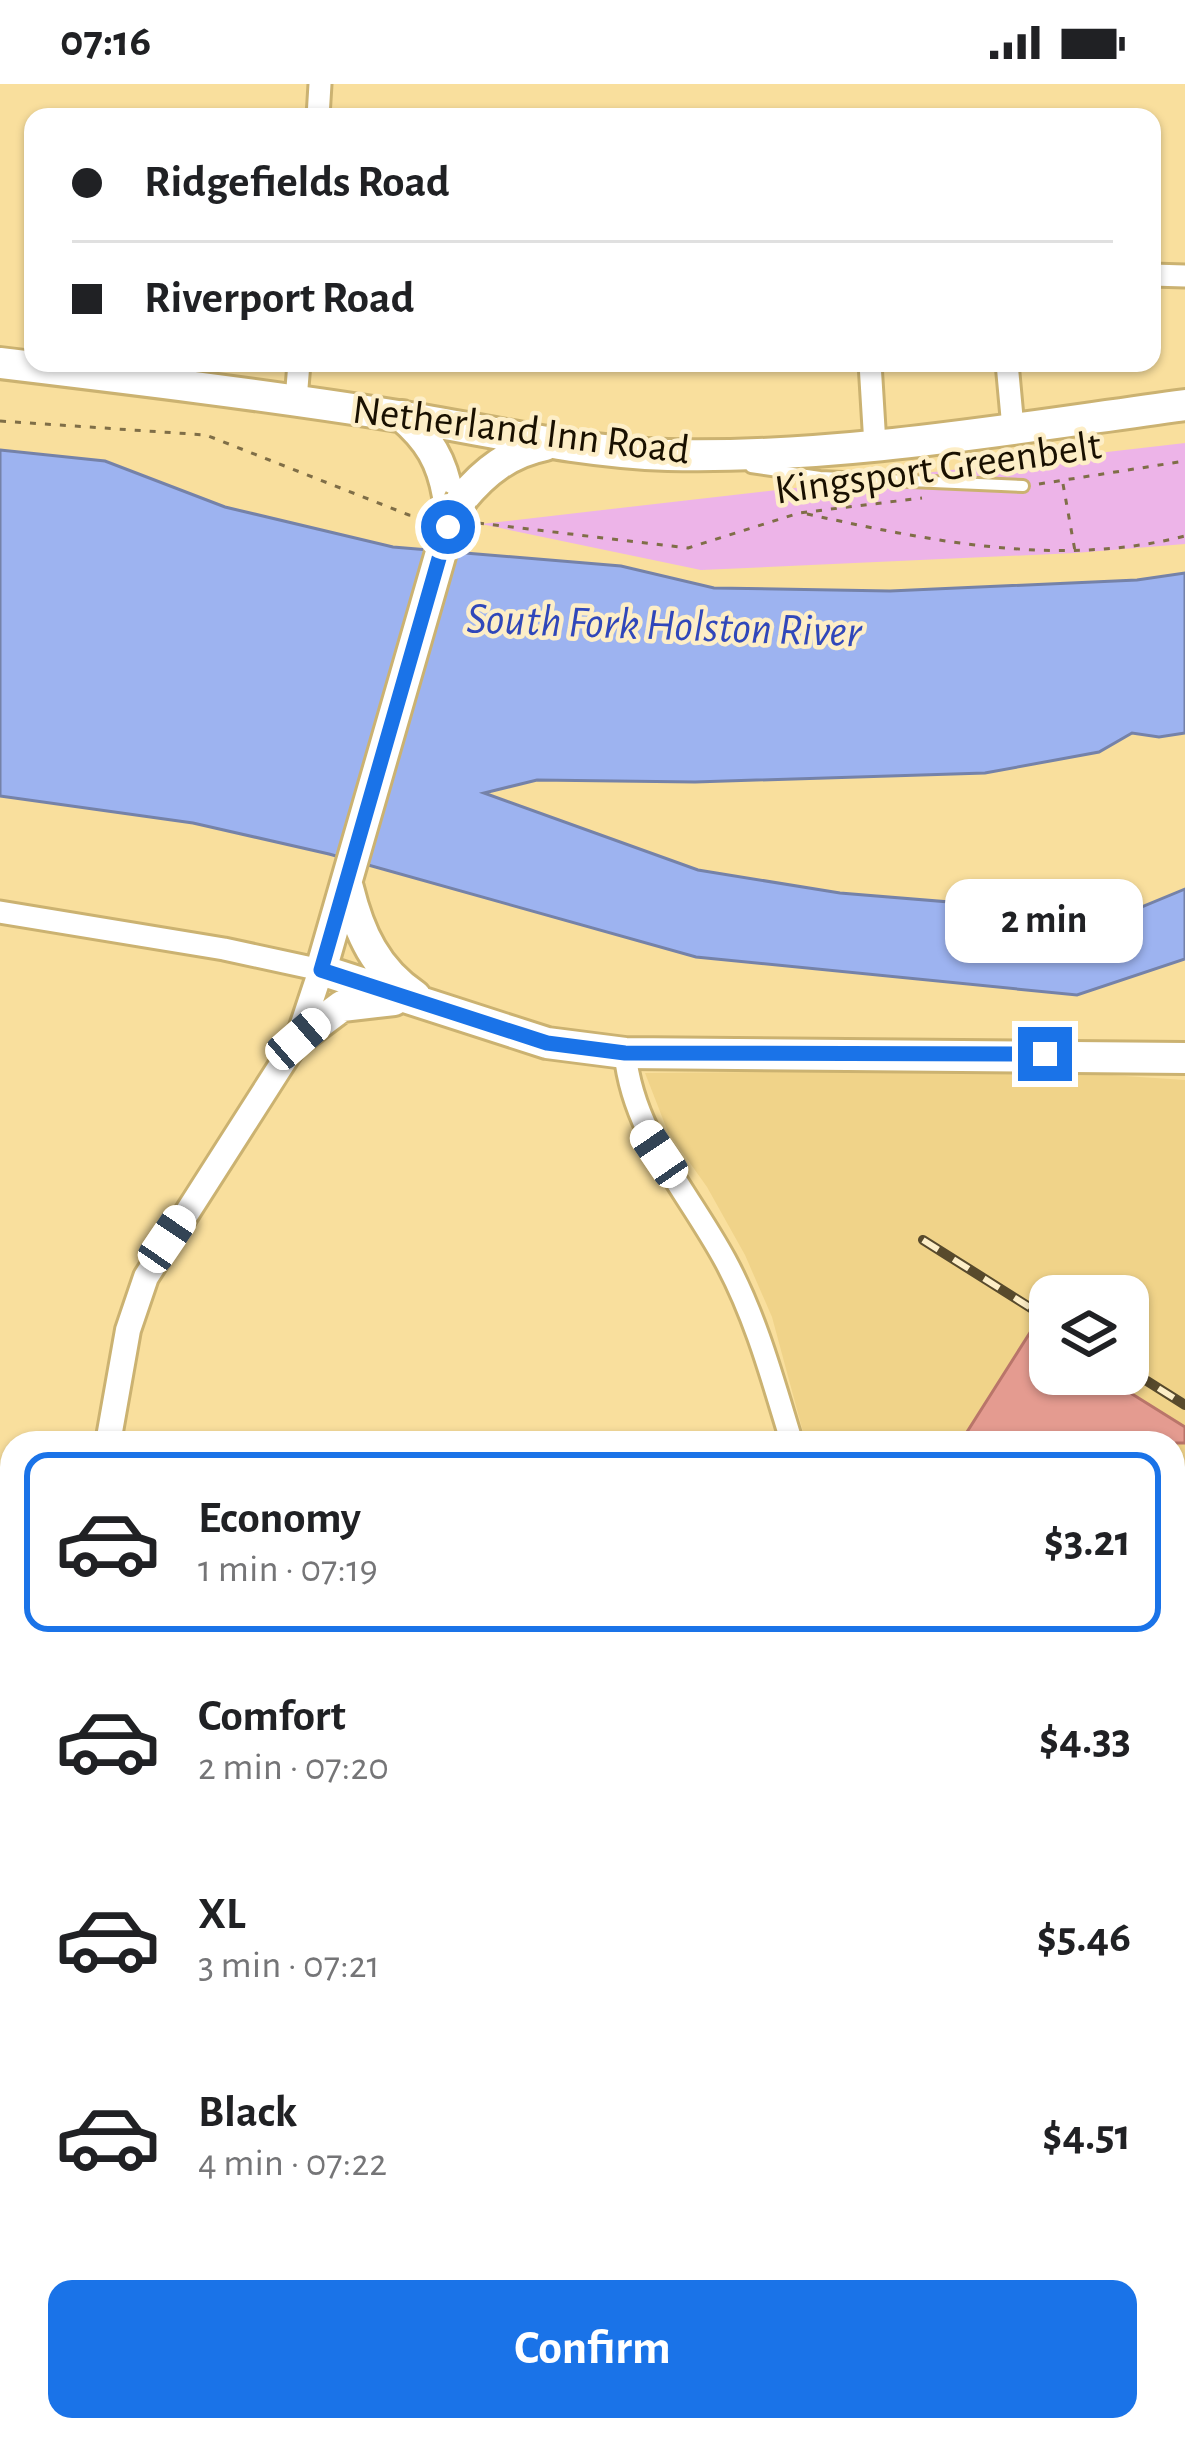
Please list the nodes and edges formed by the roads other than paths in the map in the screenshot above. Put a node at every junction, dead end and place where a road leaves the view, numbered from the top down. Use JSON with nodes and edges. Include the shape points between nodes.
{"nodes":[{"id":1,"x":72,"y":372,"type":"edge"},
{"id":2,"x":298,"y":372,"type":"edge"},
{"id":3,"x":871,"y":372,"type":"edge"},
{"id":4,"x":1008,"y":372,"type":"edge"},
{"id":5,"x":296,"y":400,"type":"junction"},
{"id":6,"x":1185,"y":405,"type":"edge"},
{"id":7,"x":402,"y":416,"type":"junction"},
{"id":8,"x":1013,"y":428,"type":"junction"},
{"id":9,"x":473,"y":429,"type":"junction"},
{"id":10,"x":567,"y":444,"type":"junction"},
{"id":11,"x":875,"y":445,"type":"junction"},
{"id":12,"x":665,"y":454,"type":"junction"},
{"id":13,"x":1023,"y":486,"type":"road end"},
{"id":14,"x":451,"y":510,"type":"junction"},
{"id":15,"x":348,"y":888,"type":"junction"},
{"id":16,"x":0,"y":912,"type":"edge"},
{"id":17,"x":321,"y":970,"type":"junction"},
{"id":18,"x":430,"y":1006,"type":"junction"},
{"id":19,"x":298,"y":1039,"type":"junction"},
{"id":20,"x":625,"y":1053,"type":"junction"},
{"id":21,"x":1185,"y":1058,"type":"edge"},
{"id":22,"x":110,"y":1431,"type":"edge"},
{"id":23,"x":788,"y":1431,"type":"edge"}],
"edges":[{"from":1,"to":5,"type":"main road","name":"Netherland Inn Road"},
{"from":2,"to":5,"type":"street"},
{"from":3,"to":11,"type":"street"},
{"from":4,"to":8,"type":"street"},
{"from":5,"to":7,"type":"main road","name":"Netherland Inn Road"},
{"from":6,"to":8,"type":"main road","name":"Netherland Inn Road"},
{"from":7,"to":9,"type":"main road","name":"Netherland Inn Road"},
{"from":7,"to":14,"type":"main road","via":[[438,458]]},
{"from":8,"to":11,"type":"main road","name":"Netherland Inn Road"},
{"from":9,"to":10,"type":"main road","name":"Netherland Inn Road"},
{"from":9,"to":14,"type":"main road"},
{"from":10,"to":12,"type":"main road","name":"Netherland Inn Road"},
{"from":10,"to":14,"type":"main road","via":[[513,454]]},
{"from":11,"to":12,"type":"main road","name":"Netherland Inn Road"},
{"from":12,"to":13,"type":"lane","via":[[820,477]]},
{"from":14,"to":15,"type":"main road"},
{"from":15,"to":17,"type":"main road"},
{"from":15,"to":18,"type":"main road","via":[[385,972]]},
{"from":16,"to":17,"type":"street"},
{"from":17,"to":18,"type":"main road"},
{"from":17,"to":19,"type":"street"},
{"from":18,"to":19,"type":"main road","via":[[364,1000],[325,1016]]},
{"from":18,"to":20,"type":"main road","via":[[547,1043]]},
{"from":19,"to":22,"type":"street","via":[[146,1277]]},
{"from":20,"to":21,"type":"main road"},
{"from":20,"to":23,"type":"street","via":[[644,1132],[743,1297]]}]}
